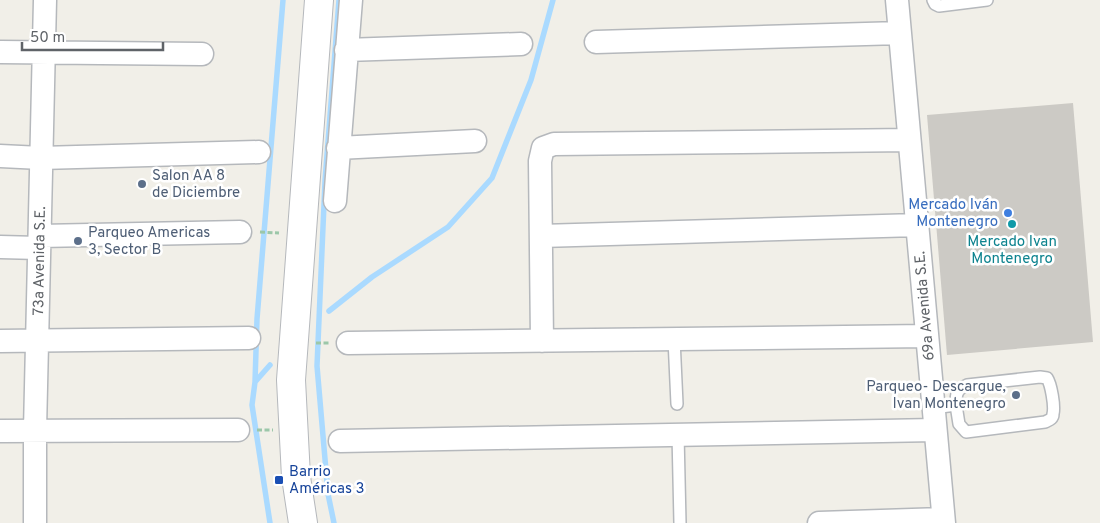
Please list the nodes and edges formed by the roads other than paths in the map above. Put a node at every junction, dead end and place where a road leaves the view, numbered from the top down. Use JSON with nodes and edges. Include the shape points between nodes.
{"nodes":[{"id":1,"x":45,"y":0,"type":"edge"},
{"id":2,"x":319,"y":0,"type":"edge"},
{"id":3,"x":351,"y":0,"type":"edge"},
{"id":4,"x":897,"y":0,"type":"edge"},
{"id":5,"x":933,"y":0,"type":"edge"},
{"id":6,"x":987,"y":0,"type":"edge"},
{"id":7,"x":900,"y":33,"type":"junction"},
{"id":8,"x":596,"y":42,"type":"dead end"},
{"id":9,"x":521,"y":44,"type":"dead end"},
{"id":10,"x":346,"y":50,"type":"junction"},
{"id":11,"x":0,"y":52,"type":"edge"},
{"id":12,"x":44,"y":52,"type":"junction"},
{"id":13,"x":202,"y":54,"type":"dead end"},
{"id":14,"x":910,"y":140,"type":"junction"},
{"id":15,"x":475,"y":141,"type":"dead end"},
{"id":16,"x":338,"y":148,"type":"junction"},
{"id":17,"x":259,"y":152,"type":"dead end"},
{"id":18,"x":0,"y":156,"type":"edge"},
{"id":19,"x":41,"y":158,"type":"junction"},
{"id":20,"x":335,"y":201,"type":"dead end"},
{"id":21,"x":917,"y":225,"type":"junction"},
{"id":22,"x":240,"y":232,"type":"dead end"},
{"id":23,"x":541,"y":236,"type":"junction"},
{"id":24,"x":39,"y":242,"type":"junction"},
{"id":25,"x":0,"y":248,"type":"edge"},
{"id":26,"x":927,"y":336,"type":"junction"},
{"id":27,"x":249,"y":338,"type":"dead end"},
{"id":28,"x":674,"y":339,"type":"junction"},
{"id":29,"x":542,"y":340,"type":"junction"},
{"id":30,"x":0,"y":341,"type":"edge"},
{"id":31,"x":37,"y":341,"type":"junction"},
{"id":32,"x":348,"y":342,"type":"dead end"},
{"id":33,"x":676,"y":404,"type":"dead end"},
{"id":34,"x":956,"y":405,"type":"junction"},
{"id":35,"x":934,"y":419,"type":"junction"},
{"id":36,"x":35,"y":430,"type":"junction"},
{"id":37,"x":238,"y":430,"type":"dead end"},
{"id":38,"x":0,"y":431,"type":"edge"},
{"id":39,"x":678,"y":434,"type":"junction"},
{"id":40,"x":340,"y":441,"type":"dead end"},
{"id":41,"x":943,"y":521,"type":"edge"},
{"id":42,"x":35,"y":523,"type":"edge"},
{"id":43,"x":303,"y":523,"type":"edge"},
{"id":44,"x":680,"y":523,"type":"edge"},
{"id":45,"x":819,"y":523,"type":"edge"}],
"edges":[{"from":1,"to":12,"type":"street","name":"73a Avenida S.E."},
{"from":2,"to":43,"type":"street","via":[[291,380],[296,477]]},
{"from":3,"to":10,"type":"street"},
{"from":4,"to":7,"type":"street","name":"69a Avenida S.E."},
{"from":5,"to":6,"type":"lane","via":[[938,6]]},
{"from":7,"to":8,"type":"street"},
{"from":7,"to":14,"type":"street","name":"69a Avenida S.E."},
{"from":9,"to":10,"type":"street"},
{"from":10,"to":16,"type":"street"},
{"from":11,"to":12,"type":"street"},
{"from":12,"to":13,"type":"street"},
{"from":12,"to":19,"type":"street","name":"73a Avenida S.E."},
{"from":14,"to":21,"type":"street","name":"69a Avenida S.E."},
{"from":14,"to":23,"type":"street","via":[[554,144],[543,148],[540,161]]},
{"from":15,"to":16,"type":"street"},
{"from":16,"to":20,"type":"street"},
{"from":17,"to":19,"type":"street"},
{"from":18,"to":19,"type":"street"},
{"from":19,"to":24,"type":"street","name":"73a Avenida S.E."},
{"from":21,"to":23,"type":"street"},
{"from":21,"to":26,"type":"street","name":"69a Avenida S.E."},
{"from":22,"to":24,"type":"street"},
{"from":23,"to":29,"type":"street"},
{"from":24,"to":25,"type":"street"},
{"from":24,"to":31,"type":"street","name":"73a Avenida S.E."},
{"from":26,"to":28,"type":"street"},
{"from":26,"to":35,"type":"street","name":"69a Avenida S.E."},
{"from":27,"to":31,"type":"street"},
{"from":28,"to":29,"type":"street"},
{"from":28,"to":33,"type":"lane"},
{"from":29,"to":32,"type":"street"},
{"from":30,"to":31,"type":"street"},
{"from":31,"to":36,"type":"street","name":"73a Avenida S.E."},
{"from":34,"to":34,"type":"lane","via":[[959,424],[966,432],[1045,422],[1053,414],[1050,382],[1040,377],[967,385],[956,393]]},
{"from":34,"to":35,"type":"lane"},
{"from":35,"to":39,"type":"street"},
{"from":35,"to":41,"type":"street","name":"69a Avenida S.E."},
{"from":36,"to":37,"type":"street"},
{"from":36,"to":38,"type":"street"},
{"from":36,"to":42,"type":"street","name":"73a Avenida S.E."},
{"from":39,"to":40,"type":"street"},
{"from":39,"to":44,"type":"lane"},
{"from":41,"to":45,"type":"street"}]}
